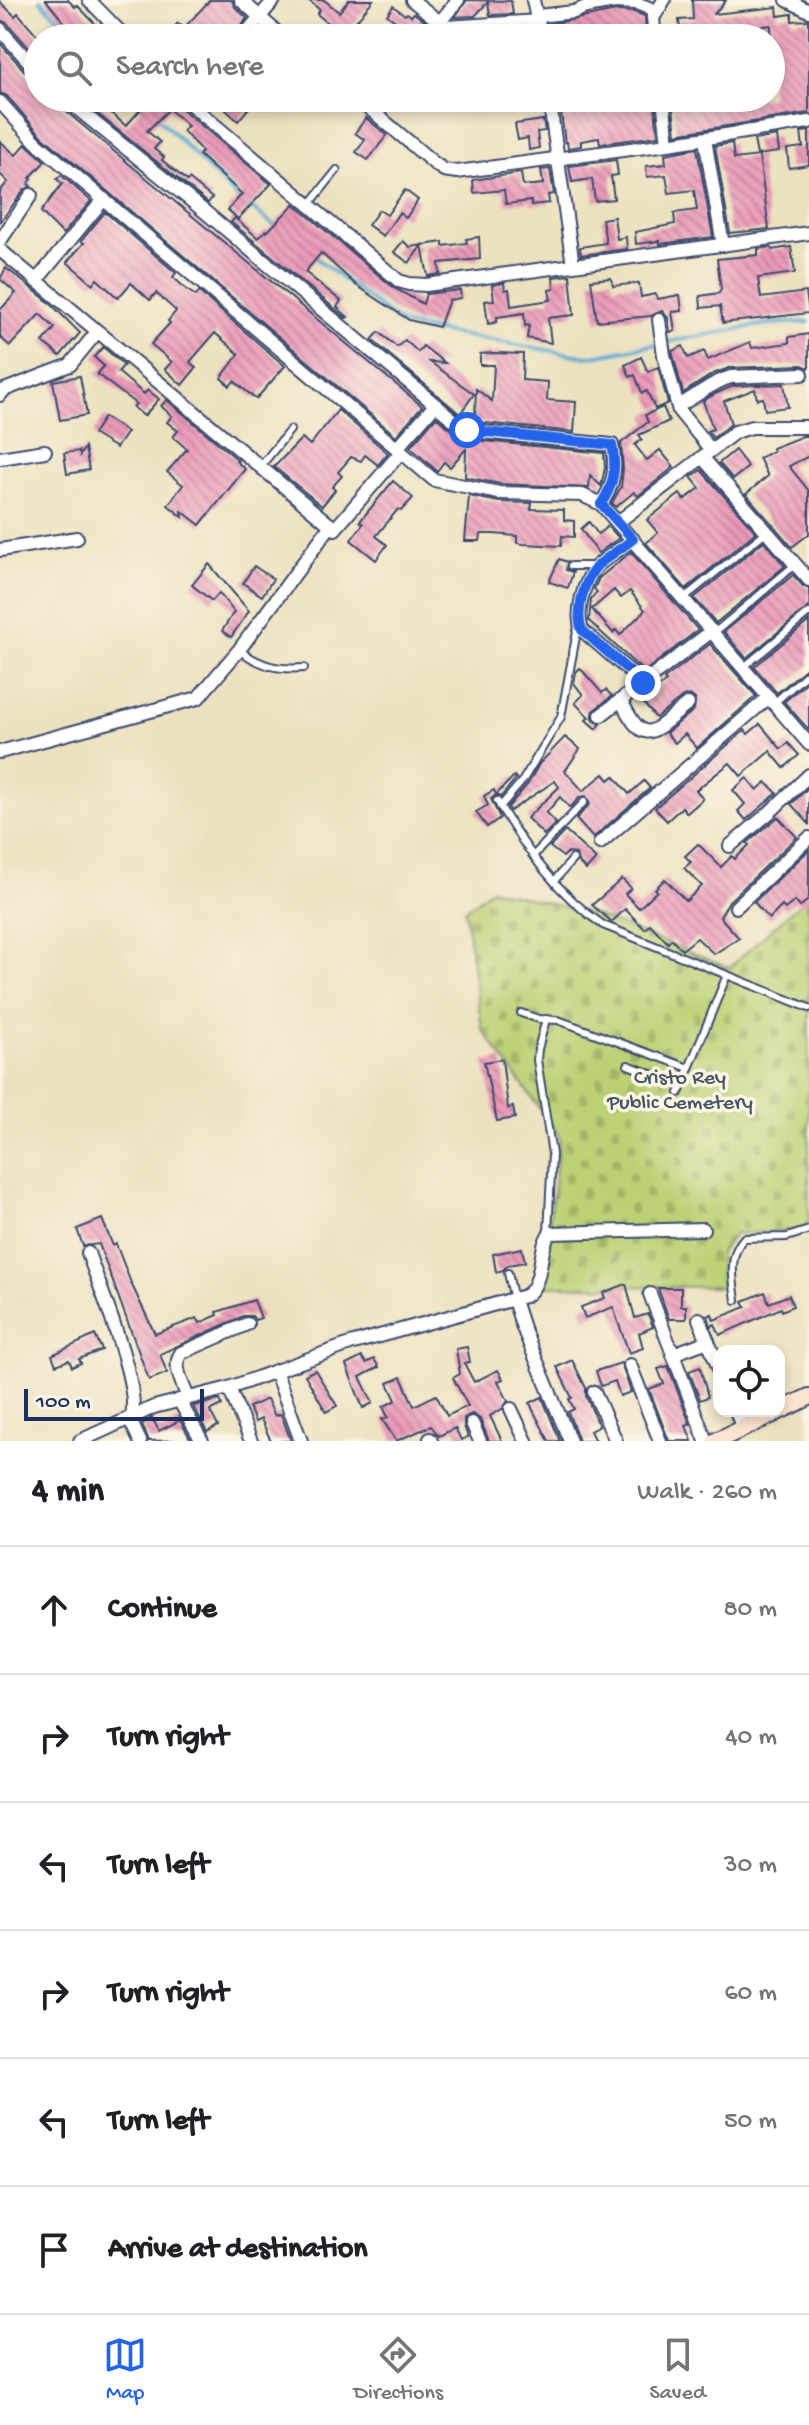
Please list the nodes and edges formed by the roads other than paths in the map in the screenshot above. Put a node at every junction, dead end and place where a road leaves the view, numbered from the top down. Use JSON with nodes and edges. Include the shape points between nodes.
{"nodes":[{"id":1,"x":89,"y":0,"type":"edge"},
{"id":2,"x":241,"y":0,"type":"edge"},
{"id":3,"x":274,"y":0,"type":"edge"},
{"id":4,"x":412,"y":0,"type":"edge"},
{"id":5,"x":458,"y":0,"type":"edge"},
{"id":6,"x":533,"y":0,"type":"edge"},
{"id":7,"x":787,"y":0,"type":"edge"},
{"id":8,"x":586,"y":3,"type":"edge"},
{"id":9,"x":660,"y":6,"type":"edge"},
{"id":10,"x":809,"y":11,"type":"edge"},
{"id":11,"x":260,"y":19,"type":"junction"},
{"id":12,"x":538,"y":19,"type":"junction"},
{"id":13,"x":439,"y":23,"type":"joint"},
{"id":14,"x":112,"y":24,"type":"edge"},
{"id":15,"x":255,"y":24,"type":"edge"},
{"id":16,"x":266,"y":24,"type":"edge"},
{"id":17,"x":483,"y":24,"type":"edge"},
{"id":18,"x":539,"y":24,"type":"edge"},
{"id":19,"x":0,"y":29,"type":"edge"},
{"id":20,"x":24,"y":56,"type":"edge"},
{"id":21,"x":0,"y":102,"type":"edge"},
{"id":22,"x":81,"y":112,"type":"edge"},
{"id":23,"x":200,"y":112,"type":"edge"},
{"id":24,"x":374,"y":112,"type":"edge"},
{"id":25,"x":550,"y":112,"type":"edge"},
{"id":26,"x":665,"y":112,"type":"edge"},
{"id":27,"x":809,"y":122,"type":"edge"},
{"id":28,"x":705,"y":139,"type":"junction"},
{"id":29,"x":668,"y":144,"type":"junction"},
{"id":30,"x":557,"y":159,"type":"junction"},
{"id":31,"x":337,"y":170,"type":"dead end"},
{"id":32,"x":31,"y":195,"type":"dead end"},
{"id":33,"x":104,"y":199,"type":"junction"},
{"id":34,"x":309,"y":205,"type":"junction"},
{"id":35,"x":809,"y":233,"type":"edge"},
{"id":36,"x":0,"y":241,"type":"edge"},
{"id":37,"x":723,"y":245,"type":"junction"},
{"id":38,"x":0,"y":250,"type":"edge"},
{"id":39,"x":573,"y":265,"type":"junction"},
{"id":40,"x":36,"y":281,"type":"junction"},
{"id":41,"x":659,"y":325,"type":"dead end"},
{"id":42,"x":97,"y":332,"type":"junction"},
{"id":43,"x":802,"y":374,"type":"dead end"},
{"id":44,"x":0,"y":395,"type":"edge"},
{"id":45,"x":435,"y":405,"type":"junction"},
{"id":46,"x":678,"y":406,"type":"junction"},
{"id":47,"x":809,"y":427,"type":"edge"},
{"id":48,"x":290,"y":430,"type":"dead end"},
{"id":49,"x":399,"y":450,"type":"junction"},
{"id":50,"x":45,"y":451,"type":"dead end"},
{"id":51,"x":707,"y":454,"type":"junction"},
{"id":52,"x":0,"y":458,"type":"edge"},
{"id":53,"x":260,"y":467,"type":"junction"},
{"id":54,"x":601,"y":504,"type":"junction"},
{"id":55,"x":618,"y":522,"type":"junction"},
{"id":56,"x":331,"y":525,"type":"junction"},
{"id":57,"x":767,"y":531,"type":"junction"},
{"id":58,"x":77,"y":538,"type":"dead end"},
{"id":59,"x":633,"y":539,"type":"junction"},
{"id":60,"x":0,"y":550,"type":"edge"},
{"id":61,"x":796,"y":564,"type":"junction"},
{"id":62,"x":571,"y":566,"type":"dead end"},
{"id":63,"x":597,"y":566,"type":"junction"},
{"id":64,"x":809,"y":580,"type":"edge"},
{"id":65,"x":684,"y":598,"type":"junction"},
{"id":66,"x":809,"y":613,"type":"edge"},
{"id":67,"x":579,"y":623,"type":"junction"},
{"id":68,"x":713,"y":632,"type":"junction"},
{"id":69,"x":239,"y":650,"type":"junction"},
{"id":70,"x":744,"y":667,"type":"junction"},
{"id":71,"x":304,"y":668,"type":"dead end"},
{"id":72,"x":809,"y":672,"type":"edge"},
{"id":73,"x":643,"y":683,"type":"junction"},
{"id":74,"x":621,"y":700,"type":"junction"},
{"id":75,"x":771,"y":700,"type":"junction"},
{"id":76,"x":688,"y":704,"type":"dead end"},
{"id":77,"x":601,"y":715,"type":"dead end"},
{"id":78,"x":807,"y":737,"type":"edge"},
{"id":79,"x":0,"y":752,"type":"edge"},
{"id":80,"x":809,"y":775,"type":"edge"},
{"id":81,"x":584,"y":802,"type":"dead end"},
{"id":82,"x":809,"y":838,"type":"edge"},
{"id":83,"x":600,"y":843,"type":"dead end"},
{"id":84,"x":730,"y":846,"type":"dead end"},
{"id":85,"x":533,"y":856,"type":"junction"},
{"id":86,"x":573,"y":859,"type":"dead end"},
{"id":87,"x":554,"y":881,"type":"junction"},
{"id":88,"x":736,"y":907,"type":"dead end"},
{"id":89,"x":727,"y":975,"type":"junction"},
{"id":90,"x":809,"y":1008,"type":"edge"},
{"id":91,"x":521,"y":1013,"type":"dead end"},
{"id":92,"x":546,"y":1019,"type":"junction"},
{"id":93,"x":628,"y":1065,"type":"dead end"},
{"id":94,"x":689,"y":1068,"type":"junction"},
{"id":95,"x":703,"y":1229,"type":"dead end"},
{"id":96,"x":809,"y":1230,"type":"edge"},
{"id":97,"x":548,"y":1234,"type":"junction"},
{"id":98,"x":88,"y":1253,"type":"dead end"},
{"id":99,"x":508,"y":1273,"type":"dead end"},
{"id":100,"x":650,"y":1294,"type":"dead end"},
{"id":101,"x":514,"y":1300,"type":"junction"},
{"id":102,"x":736,"y":1300,"type":"dead end"},
{"id":103,"x":699,"y":1319,"type":"dead end"},
{"id":104,"x":247,"y":1324,"type":"dead end"},
{"id":105,"x":708,"y":1341,"type":"junction"},
{"id":106,"x":673,"y":1354,"type":"junction"},
{"id":107,"x":713,"y":1354,"type":"edge"},
{"id":108,"x":630,"y":1365,"type":"dead end"},
{"id":109,"x":276,"y":1373,"type":"junction"},
{"id":110,"x":229,"y":1388,"type":"junction"},
{"id":111,"x":594,"y":1392,"type":"dead end"},
{"id":112,"x":184,"y":1399,"type":"junction"},
{"id":113,"x":808,"y":1401,"type":"edge"},
{"id":114,"x":511,"y":1409,"type":"dead end"},
{"id":115,"x":738,"y":1417,"type":"edge"},
{"id":116,"x":130,"y":1420,"type":"junction"},
{"id":117,"x":472,"y":1423,"type":"dead end"},
{"id":118,"x":743,"y":1429,"type":"junction"},
{"id":119,"x":80,"y":1441,"type":"edge"},
{"id":120,"x":140,"y":1441,"type":"edge"},
{"id":121,"x":202,"y":1441,"type":"edge"},
{"id":122,"x":251,"y":1441,"type":"edge"},
{"id":123,"x":301,"y":1441,"type":"edge"},
{"id":124,"x":480,"y":1441,"type":"edge"},
{"id":125,"x":526,"y":1441,"type":"edge"},
{"id":126,"x":570,"y":1441,"type":"edge"},
{"id":127,"x":616,"y":1441,"type":"edge"},
{"id":128,"x":660,"y":1441,"type":"edge"},
{"id":129,"x":706,"y":1441,"type":"edge"},
{"id":130,"x":716,"y":1441,"type":"edge"}],
"edges":[{"from":1,"to":14,"type":"street"},
{"from":2,"to":11,"type":"street"},
{"from":3,"to":11,"type":"street"},
{"from":4,"to":13,"type":"street"},
{"from":5,"to":13,"type":"street"},
{"from":6,"to":12,"type":"street"},
{"from":7,"to":10,"type":"street"},
{"from":8,"to":9,"type":"street"},
{"from":8,"to":12,"type":"street","via":[[574,12]]},
{"from":11,"to":15,"type":"street"},
{"from":11,"to":16,"type":"street"},
{"from":12,"to":17,"type":"street"},
{"from":12,"to":18,"type":"street"},
{"from":19,"to":20,"type":"street"},
{"from":21,"to":33,"type":"street","via":[[36,142]]},
{"from":22,"to":45,"type":"street"},
{"from":23,"to":34,"type":"street"},
{"from":24,"to":30,"type":"street","via":[[444,170]]},
{"from":25,"to":30,"type":"street"},
{"from":26,"to":29,"type":"street"},
{"from":27,"to":28,"type":"street"},
{"from":28,"to":29,"type":"street"},
{"from":28,"to":37,"type":"street"},
{"from":29,"to":30,"type":"street"},
{"from":30,"to":39,"type":"street"},
{"from":31,"to":34,"type":"lane"},
{"from":32,"to":36,"type":"street"},
{"from":33,"to":40,"type":"street"},
{"from":33,"to":49,"type":"street"},
{"from":34,"to":39,"type":"street","via":[[409,284]]},
{"from":35,"to":37,"type":"street"},
{"from":37,"to":39,"type":"street"},
{"from":38,"to":40,"type":"street"},
{"from":40,"to":42,"type":"street"},
{"from":41,"to":46,"type":"street"},
{"from":42,"to":44,"type":"street","via":[[70,365]]},
{"from":42,"to":53,"type":"street"},
{"from":43,"to":46,"type":"street","via":[[731,377]]},
{"from":45,"to":49,"type":"street"},
{"from":45,"to":54,"type":"street","via":[[471,431],[612,445],[614,476]]},
{"from":46,"to":51,"type":"street"},
{"from":47,"to":51,"type":"street","via":[[744,428]]},
{"from":48,"to":53,"type":"lane"},
{"from":49,"to":54,"type":"street","via":[[443,484],[499,493],[582,495]]},
{"from":49,"to":56,"type":"street","via":[[339,528]]},
{"from":50,"to":52,"type":"street"},
{"from":51,"to":55,"type":"street"},
{"from":51,"to":57,"type":"street"},
{"from":53,"to":56,"type":"street"},
{"from":54,"to":55,"type":"street"},
{"from":55,"to":59,"type":"street"},
{"from":56,"to":69,"type":"street"},
{"from":57,"to":61,"type":"street"},
{"from":57,"to":65,"type":"lane"},
{"from":58,"to":60,"type":"street"},
{"from":59,"to":63,"type":"street"},
{"from":59,"to":65,"type":"street"},
{"from":61,"to":64,"type":"street"},
{"from":61,"to":68,"type":"lane"},
{"from":62,"to":63,"type":"lane"},
{"from":63,"to":67,"type":"street","via":[[587,583]]},
{"from":65,"to":68,"type":"street"},
{"from":66,"to":70,"type":"lane"},
{"from":67,"to":73,"type":"street"},
{"from":67,"to":85,"type":"lane","via":[[561,717],[523,780],[498,804]]},
{"from":68,"to":70,"type":"street"},
{"from":68,"to":73,"type":"street"},
{"from":69,"to":71,"type":"lane","via":[[267,667]]},
{"from":69,"to":79,"type":"street","via":[[189,702]]},
{"from":70,"to":75,"type":"street"},
{"from":72,"to":75,"type":"lane"},
{"from":73,"to":74,"type":"street"},
{"from":74,"to":76,"type":"street","via":[[642,731],[656,729]]},
{"from":74,"to":77,"type":"street"},
{"from":75,"to":78,"type":"street"},
{"from":75,"to":83,"type":"street"},
{"from":80,"to":84,"type":"street"},
{"from":81,"to":85,"type":"lane"},
{"from":82,"to":88,"type":"street"},
{"from":85,"to":87,"type":"lane"},
{"from":86,"to":87,"type":"lane"},
{"from":87,"to":89,"type":"lane","via":[[603,925]]},
{"from":89,"to":90,"type":"lane"},
{"from":89,"to":94,"type":"lane"},
{"from":91,"to":92,"type":"lane"},
{"from":92,"to":94,"type":"lane"},
{"from":92,"to":97,"type":"lane","via":[[537,1060],[552,1154]]},
{"from":93,"to":94,"type":"lane","via":[[680,1090]]},
{"from":95,"to":97,"type":"street"},
{"from":96,"to":102,"type":"lane","via":[[739,1242],[732,1270]]},
{"from":97,"to":101,"type":"street","via":[[535,1285]]},
{"from":98,"to":116,"type":"street","via":[[125,1359],[134,1410]]},
{"from":99,"to":101,"type":"lane"},
{"from":100,"to":106,"type":"street"},
{"from":101,"to":109,"type":"street","via":[[350,1344]]},
{"from":101,"to":126,"type":"street"},
{"from":103,"to":105,"type":"street"},
{"from":104,"to":112,"type":"street","via":[[181,1353],[176,1359]]},
{"from":105,"to":106,"type":"street"},
{"from":105,"to":107,"type":"street"},
{"from":106,"to":129,"type":"street"},
{"from":108,"to":128,"type":"street"},
{"from":109,"to":110,"type":"street"},
{"from":109,"to":123,"type":"street"},
{"from":110,"to":112,"type":"street"},
{"from":110,"to":122,"type":"street"},
{"from":111,"to":127,"type":"street"},
{"from":112,"to":116,"type":"street"},
{"from":112,"to":121,"type":"street"},
{"from":113,"to":118,"type":"street"},
{"from":114,"to":125,"type":"street"},
{"from":115,"to":118,"type":"street"},
{"from":116,"to":119,"type":"street"},
{"from":116,"to":120,"type":"street"},
{"from":117,"to":124,"type":"street"},
{"from":118,"to":130,"type":"street"}]}
